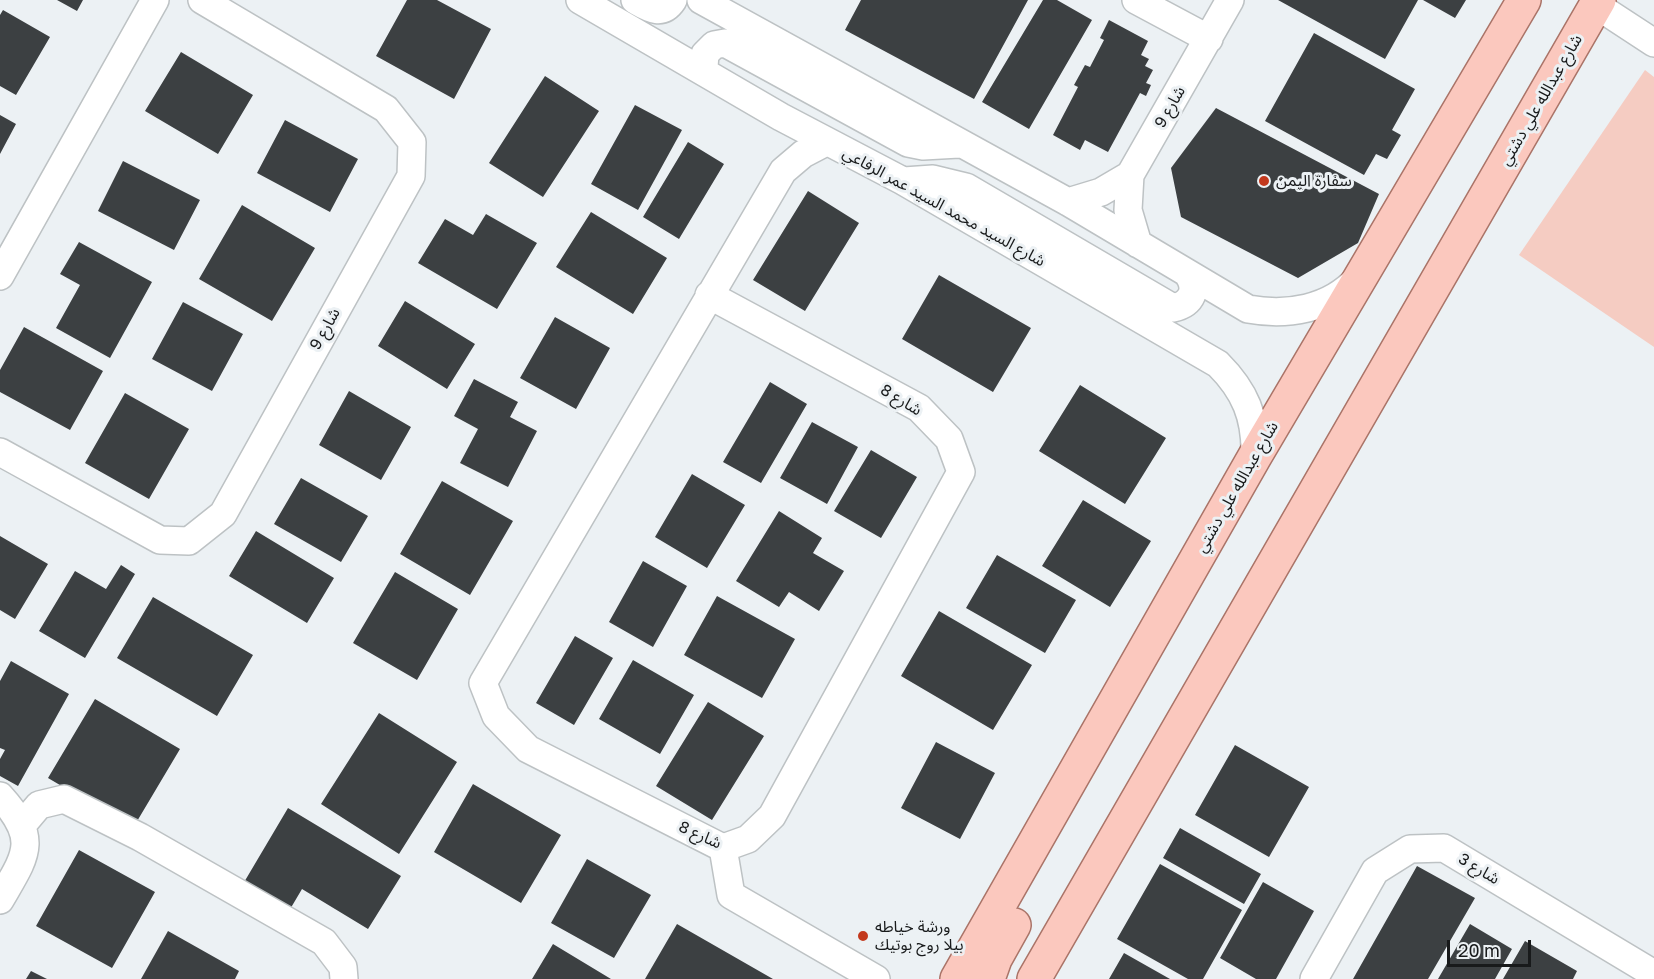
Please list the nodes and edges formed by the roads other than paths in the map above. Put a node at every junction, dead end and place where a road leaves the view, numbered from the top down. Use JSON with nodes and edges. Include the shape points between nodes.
{"nodes":[{"id":1,"x":155,"y":0,"type":"edge"},
{"id":2,"x":202,"y":0,"type":"edge"},
{"id":3,"x":580,"y":0,"type":"edge"},
{"id":4,"x":635,"y":0,"type":"edge"},
{"id":5,"x":673,"y":0,"type":"edge"},
{"id":6,"x":700,"y":0,"type":"edge"},
{"id":7,"x":1136,"y":0,"type":"edge"},
{"id":8,"x":1230,"y":0,"type":"edge"},
{"id":9,"x":1524,"y":0,"type":"edge"},
{"id":10,"x":1596,"y":2,"type":"edge"},
{"id":11,"x":1209,"y":39,"type":"junction"},
{"id":12,"x":1654,"y":43,"type":"edge"},
{"id":13,"x":707,"y":73,"type":"junction"},
{"id":14,"x":782,"y":117,"type":"junction"},
{"id":15,"x":826,"y":142,"type":"junction"},
{"id":16,"x":959,"y":144,"type":"junction"},
{"id":17,"x":783,"y":171,"type":"junction"},
{"id":18,"x":1131,"y":175,"type":"junction"},
{"id":19,"x":903,"y":181,"type":"junction"},
{"id":20,"x":1068,"y":202,"type":"junction"},
{"id":21,"x":1138,"y":244,"type":"junction"},
{"id":22,"x":1366,"y":268,"type":"junction"},
{"id":23,"x":1186,"y":273,"type":"junction"},
{"id":24,"x":0,"y":276,"type":"edge"},
{"id":25,"x":709,"y":295,"type":"junction"},
{"id":26,"x":0,"y":452,"type":"edge"},
{"id":27,"x":1255,"y":456,"type":"junction"},
{"id":28,"x":1131,"y":674,"type":"junction"},
{"id":29,"x":0,"y":796,"type":"edge"},
{"id":30,"x":23,"y":825,"type":"junction"},
{"id":31,"x":723,"y":848,"type":"junction"},
{"id":32,"x":0,"y":900,"type":"edge"},
{"id":33,"x":1654,"y":974,"type":"edge"},
{"id":34,"x":344,"y":979,"type":"edge"},
{"id":35,"x":876,"y":979,"type":"edge"},
{"id":36,"x":957,"y":979,"type":"edge"},
{"id":37,"x":988,"y":979,"type":"edge"},
{"id":38,"x":1034,"y":979,"type":"edge"},
{"id":39,"x":1314,"y":979,"type":"edge"}],
"edges":[{"from":1,"to":24,"type":"street"},
{"from":2,"to":26,"type":"street","name":"شارع 9","via":[[386,109],[412,142],[411,176],[223,514],[189,541],[160,540]]},
{"from":3,"to":13,"type":"street","name":"شارع السيد محمد السيد عمر الرفاعي"},
{"from":4,"to":5,"type":"street","via":[[656,11],[666,9]]},
{"from":6,"to":16,"type":"street"},
{"from":7,"to":11,"type":"street"},
{"from":8,"to":11,"type":"street","name":"شارع 9"},
{"from":9,"to":22,"type":"main road","name":"شارع عبدالله علي دشتي"},
{"from":10,"to":12,"type":"street"},
{"from":10,"to":38,"type":"main road","name":"شارع عبدالله علي دشتي"},
{"from":11,"to":18,"type":"street","name":"شارع 9"},
{"from":13,"to":14,"type":"street","name":"شارع السيد محمد السيد عمر الرفاعي"},
{"from":13,"to":16,"type":"street","via":[[705,54],[714,45],[725,43],[908,143]]},
{"from":14,"to":15,"type":"street","name":"شارع السيد محمد السيد عمر الرفاعي"},
{"from":14,"to":17,"type":"street","name":"شارع 8","via":[[786,144]]},
{"from":15,"to":17,"type":"street","name":"شارع 8"},
{"from":15,"to":19,"type":"street","name":"شارع السيد محمد السيد عمر الرفاعي"},
{"from":16,"to":20,"type":"street"},
{"from":17,"to":25,"type":"street","name":"شارع 8"},
{"from":18,"to":20,"type":"street","via":[[1101,192]]},
{"from":18,"to":21,"type":"street","name":"شارع 9","via":[[1128,210]]},
{"from":19,"to":23,"type":"street","via":[[933,179],[966,187],[1173,308],[1190,300],[1194,290]]},
{"from":19,"to":27,"type":"street","name":"شارع السيد محمد السيد عمر الرفاعي","via":[[1218,364],[1245,396],[1252,415]]},
{"from":20,"to":21,"type":"street"},
{"from":21,"to":23,"type":"street"},
{"from":22,"to":23,"type":"street","via":[[1354,283],[1331,299],[1287,312],[1248,309]]},
{"from":22,"to":27,"type":"main road","name":"شارع عبدالله علي دشتي"},
{"from":25,"to":31,"type":"street","name":"شارع 8","via":[[483,683],[496,716],[528,750]]},
{"from":25,"to":31,"type":"street","name":"شارع 8","via":[[919,408],[949,439],[961,472],[772,816],[748,839]]},
{"from":27,"to":28,"type":"main road","name":"شارع عبدالله علي دشتي"},
{"from":28,"to":36,"type":"main road","name":"شارع عبدالله علي دشتي"},
{"from":28,"to":37,"type":"main road","via":[[1107,751],[1086,798],[995,959]]},
{"from":29,"to":30,"type":"street"},
{"from":30,"to":32,"type":"street","via":[[26,855]]},
{"from":30,"to":34,"type":"street","via":[[39,805],[64,799],[140,837],[324,942],[343,967]]},
{"from":31,"to":35,"type":"street","via":[[731,895]]},
{"from":33,"to":39,"type":"street","name":"شارع 3","via":[[1444,848],[1410,849],[1376,871]]}]}
